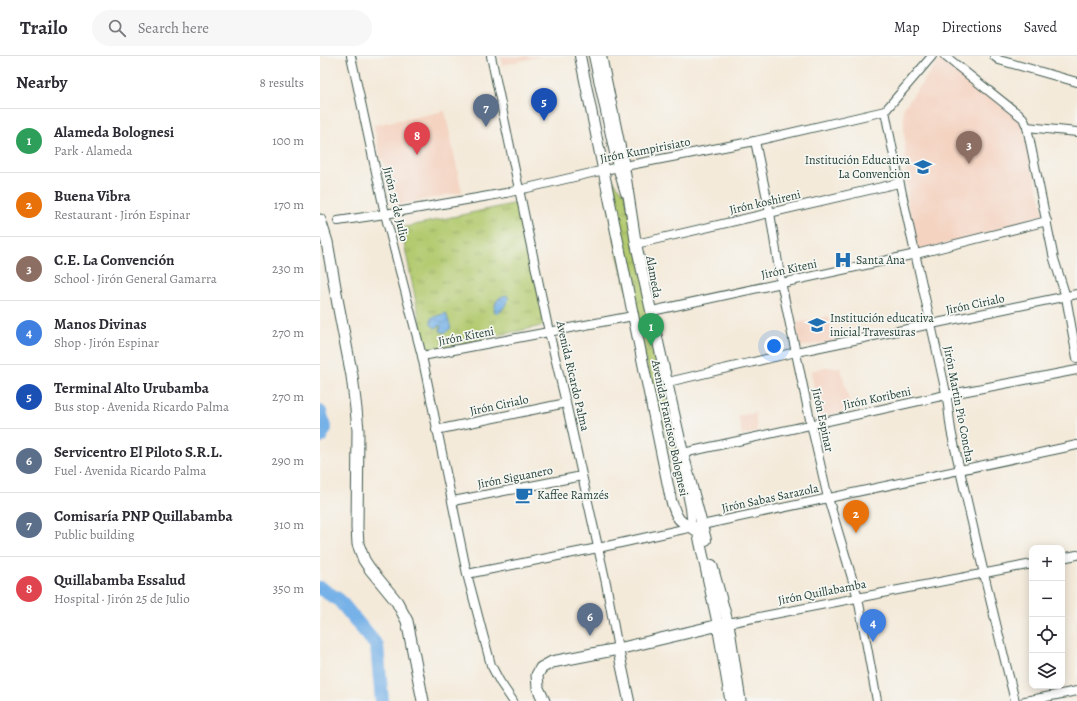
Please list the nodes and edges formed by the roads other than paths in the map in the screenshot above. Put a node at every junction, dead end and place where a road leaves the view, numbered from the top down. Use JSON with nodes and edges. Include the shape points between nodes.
{"nodes":[{"id":1,"x":351,"y":56,"type":"edge"},
{"id":2,"x":491,"y":56,"type":"edge"},
{"id":3,"x":580,"y":56,"type":"edge"},
{"id":4,"x":593,"y":56,"type":"edge"},
{"id":5,"x":601,"y":56,"type":"edge"},
{"id":6,"x":932,"y":56,"type":"edge"},
{"id":7,"x":945,"y":56,"type":"edge"},
{"id":8,"x":994,"y":56,"type":"edge"},
{"id":9,"x":1077,"y":82,"type":"edge"},
{"id":10,"x":885,"y":111,"type":"junction"},
{"id":11,"x":1027,"y":127,"type":"junction"},
{"id":12,"x":1077,"y":132,"type":"edge"},
{"id":13,"x":755,"y":141,"type":"junction"},
{"id":14,"x":620,"y":167,"type":"junction"},
{"id":15,"x":604,"y":170,"type":"junction"},
{"id":16,"x":899,"y":183,"type":"junction"},
{"id":17,"x":519,"y":190,"type":"junction"},
{"id":18,"x":770,"y":213,"type":"junction"},
{"id":19,"x":385,"y":214,"type":"junction"},
{"id":20,"x":320,"y":220,"type":"edge"},
{"id":21,"x":338,"y":220,"type":"dead end"},
{"id":22,"x":1047,"y":221,"type":"junction"},
{"id":23,"x":636,"y":244,"type":"junction"},
{"id":24,"x":916,"y":254,"type":"junction"},
{"id":25,"x":781,"y":282,"type":"junction"},
{"id":26,"x":1077,"y":294,"type":"edge"},
{"id":27,"x":1066,"y":297,"type":"junction"},
{"id":28,"x":652,"y":311,"type":"junction"},
{"id":29,"x":633,"y":316,"type":"junction"},
{"id":30,"x":931,"y":325,"type":"junction"},
{"id":31,"x":549,"y":332,"type":"junction"},
{"id":32,"x":796,"y":352,"type":"junction"},
{"id":33,"x":422,"y":356,"type":"junction"},
{"id":34,"x":1077,"y":358,"type":"edge"},
{"id":35,"x":1077,"y":370,"type":"edge"},
{"id":36,"x":668,"y":382,"type":"junction"},
{"id":37,"x":946,"y":395,"type":"junction"},
{"id":38,"x":566,"y":403,"type":"junction"},
{"id":39,"x":811,"y":424,"type":"junction"},
{"id":40,"x":436,"y":430,"type":"junction"},
{"id":41,"x":1077,"y":445,"type":"edge"},
{"id":42,"x":683,"y":453,"type":"junction"},
{"id":43,"x":960,"y":470,"type":"junction"},
{"id":44,"x":582,"y":476,"type":"junction"},
{"id":45,"x":828,"y":498,"type":"junction"},
{"id":46,"x":453,"y":501,"type":"junction"},
{"id":47,"x":697,"y":526,"type":"junction"},
{"id":48,"x":598,"y":548,"type":"junction"},
{"id":49,"x":1077,"y":555,"type":"edge"},
{"id":50,"x":1065,"y":557,"type":"edge"},
{"id":51,"x":1029,"y":565,"type":"edge"},
{"id":52,"x":467,"y":574,"type":"junction"},
{"id":53,"x":984,"y":574,"type":"junction"},
{"id":54,"x":858,"y":598,"type":"junction"},
{"id":55,"x":723,"y":624,"type":"junction"},
{"id":56,"x":618,"y":649,"type":"junction"},
{"id":57,"x":1077,"y":690,"type":"edge"},
{"id":58,"x":423,"y":701,"type":"edge"},
{"id":59,"x":513,"y":701,"type":"edge"},
{"id":60,"x":544,"y":701,"type":"edge"},
{"id":61,"x":629,"y":701,"type":"edge"},
{"id":62,"x":731,"y":701,"type":"edge"},
{"id":63,"x":740,"y":701,"type":"edge"},
{"id":64,"x":877,"y":701,"type":"edge"},
{"id":65,"x":1015,"y":701,"type":"edge"},
{"id":66,"x":1025,"y":701,"type":"edge"}],
"edges":[{"from":1,"to":19,"type":"street","name":"Jirón 25 de Julio"},
{"from":2,"to":17,"type":"street","name":"Avenida Ricardo Palma"},
{"from":3,"to":15,"type":"main road","name":"Avenida Francisco Bolognesi"},
{"from":4,"to":14,"type":"street"},
{"from":5,"to":14,"type":"main road","name":"Avenida Francisco Bolognesi"},
{"from":6,"to":10,"type":"street"},
{"from":7,"to":11,"type":"street","via":[[1023,118]]},
{"from":8,"to":9,"type":"street","via":[[999,60]]},
{"from":10,"to":13,"type":"street","name":"Jirón Kumpirisiato"},
{"from":10,"to":16,"type":"street","name":"Jirón Martin Pio Concha"},
{"from":11,"to":12,"type":"street"},
{"from":11,"to":22,"type":"street"},
{"from":13,"to":14,"type":"street","name":"Jirón Kumpirisiato"},
{"from":13,"to":18,"type":"street","name":"Jirón Espinar"},
{"from":14,"to":15,"type":"street","name":"Jirón Kumpirisiato"},
{"from":14,"to":23,"type":"main road","name":"Avenida Francisco Bolognesi"},
{"from":15,"to":17,"type":"street","name":"Jirón Kumpirisiato"},
{"from":15,"to":29,"type":"main road","name":"Avenida Francisco Bolognesi"},
{"from":16,"to":18,"type":"street","name":"Jirón koshireni"},
{"from":16,"to":24,"type":"street","name":"Jirón Martin Pio Concha"},
{"from":17,"to":19,"type":"street","name":"Jirón Kumpirisiato"},
{"from":17,"to":31,"type":"street","name":"Avenida Ricardo Palma"},
{"from":18,"to":23,"type":"street","name":"Jirón koshireni"},
{"from":18,"to":25,"type":"street","name":"Jirón Espinar"},
{"from":19,"to":21,"type":"street","name":"Jirón Kumpirisiato"},
{"from":19,"to":33,"type":"street","name":"Jirón 25 de Julio"},
{"from":20,"to":58,"type":"highway","via":[[327,242],[356,409],[358,544],[370,569],[397,602],[407,621]]},
{"from":22,"to":24,"type":"street","name":"Jirón Kiteni"},
{"from":22,"to":27,"type":"street","via":[[1054,258]]},
{"from":23,"to":28,"type":"main road","name":"Avenida Francisco Bolognesi"},
{"from":23,"to":47,"type":"street","name":"Alameda","via":[[690,508]]},
{"from":24,"to":25,"type":"street","name":"Jirón Kiteni"},
{"from":24,"to":30,"type":"street","name":"Jirón Martin Pio Concha"},
{"from":25,"to":28,"type":"street","name":"Jirón Kiteni"},
{"from":25,"to":32,"type":"street","name":"Jirón Espinar"},
{"from":26,"to":27,"type":"street","name":"Jirón Cirialo"},
{"from":27,"to":30,"type":"street","name":"Jirón Cirialo"},
{"from":27,"to":34,"type":"street"},
{"from":28,"to":36,"type":"main road","name":"Avenida Francisco Bolognesi"},
{"from":29,"to":31,"type":"street","name":"Jirón Kiteni"},
{"from":29,"to":47,"type":"main road","name":"Avenida Francisco Bolognesi","via":[[671,500],[680,520]]},
{"from":30,"to":32,"type":"street","name":"Jirón Cirialo"},
{"from":30,"to":37,"type":"street","name":"Jirón Martin Pio Concha"},
{"from":31,"to":33,"type":"street","name":"Jirón Kiteni"},
{"from":31,"to":38,"type":"street","name":"Avenida Ricardo Palma"},
{"from":32,"to":36,"type":"street","name":"Jirón Cirialo"},
{"from":32,"to":39,"type":"street","name":"Jirón Espinar"},
{"from":33,"to":40,"type":"street","name":"Jirón 25 de Julio"},
{"from":35,"to":37,"type":"street","name":"Jirón Koribeni"},
{"from":36,"to":42,"type":"main road","name":"Avenida Francisco Bolognesi"},
{"from":37,"to":39,"type":"street","name":"Jirón Koribeni"},
{"from":37,"to":43,"type":"street","name":"Jirón Martin Pio Concha"},
{"from":38,"to":40,"type":"street","name":"Jirón Cirialo"},
{"from":38,"to":44,"type":"street","name":"Avenida Ricardo Palma"},
{"from":39,"to":42,"type":"street","name":"Jirón Koribeni"},
{"from":39,"to":45,"type":"street","name":"Jirón Espinar"},
{"from":40,"to":46,"type":"street","name":"Jirón 25 de Julio"},
{"from":41,"to":43,"type":"street","name":"Jirón Sabas Sarazola"},
{"from":42,"to":47,"type":"main road","name":"Avenida Francisco Bolognesi"},
{"from":43,"to":45,"type":"street","name":"Jirón Sabas Sarazola"},
{"from":43,"to":53,"type":"street","name":"Jirón Martin Pio Concha"},
{"from":44,"to":46,"type":"street","name":"Jirón Siguanero"},
{"from":44,"to":48,"type":"street","name":"Avenida Ricardo Palma"},
{"from":45,"to":47,"type":"street","name":"Jirón Sabas Sarazola"},
{"from":45,"to":54,"type":"street","name":"Jirón Espinar"},
{"from":46,"to":52,"type":"street","name":"Jirón 25 de Julio"},
{"from":47,"to":48,"type":"street","name":"Jirón Sabas Sarazola"},
{"from":47,"to":55,"type":"main road","name":"Avenida Francisco Bolognesi","via":[[713,571]]},
{"from":48,"to":52,"type":"street","name":"Jirón Sabas Sarazola"},
{"from":48,"to":56,"type":"street","name":"Avenida Ricardo Palma"},
{"from":49,"to":50,"type":"street"},
{"from":51,"to":53,"type":"street","name":"Jirón Quillabamba"},
{"from":52,"to":59,"type":"street","name":"Jirón 25 de Julio","via":[[491,665]]},
{"from":53,"to":54,"type":"street","name":"Jirón Quillabamba"},
{"from":53,"to":65,"type":"street","name":"Jirón Martin Pio Concha"},
{"from":54,"to":55,"type":"street","name":"Jirón Quillabamba"},
{"from":54,"to":64,"type":"street","name":"Jirón Espinar"},
{"from":55,"to":56,"type":"highway","name":"Jirón Quillabamba"},
{"from":55,"to":62,"type":"highway","name":"Avenida Francisco Bolognesi"},
{"from":55,"to":63,"type":"highway","name":"Avenida Francisco Bolognesi"},
{"from":56,"to":60,"type":"highway","name":"Jirón Quillabamba","via":[[552,662],[544,666],[538,671],[537,682]]},
{"from":56,"to":61,"type":"main road","name":"Avenida Ricardo Palma"},
{"from":57,"to":66,"type":"street"}]}
